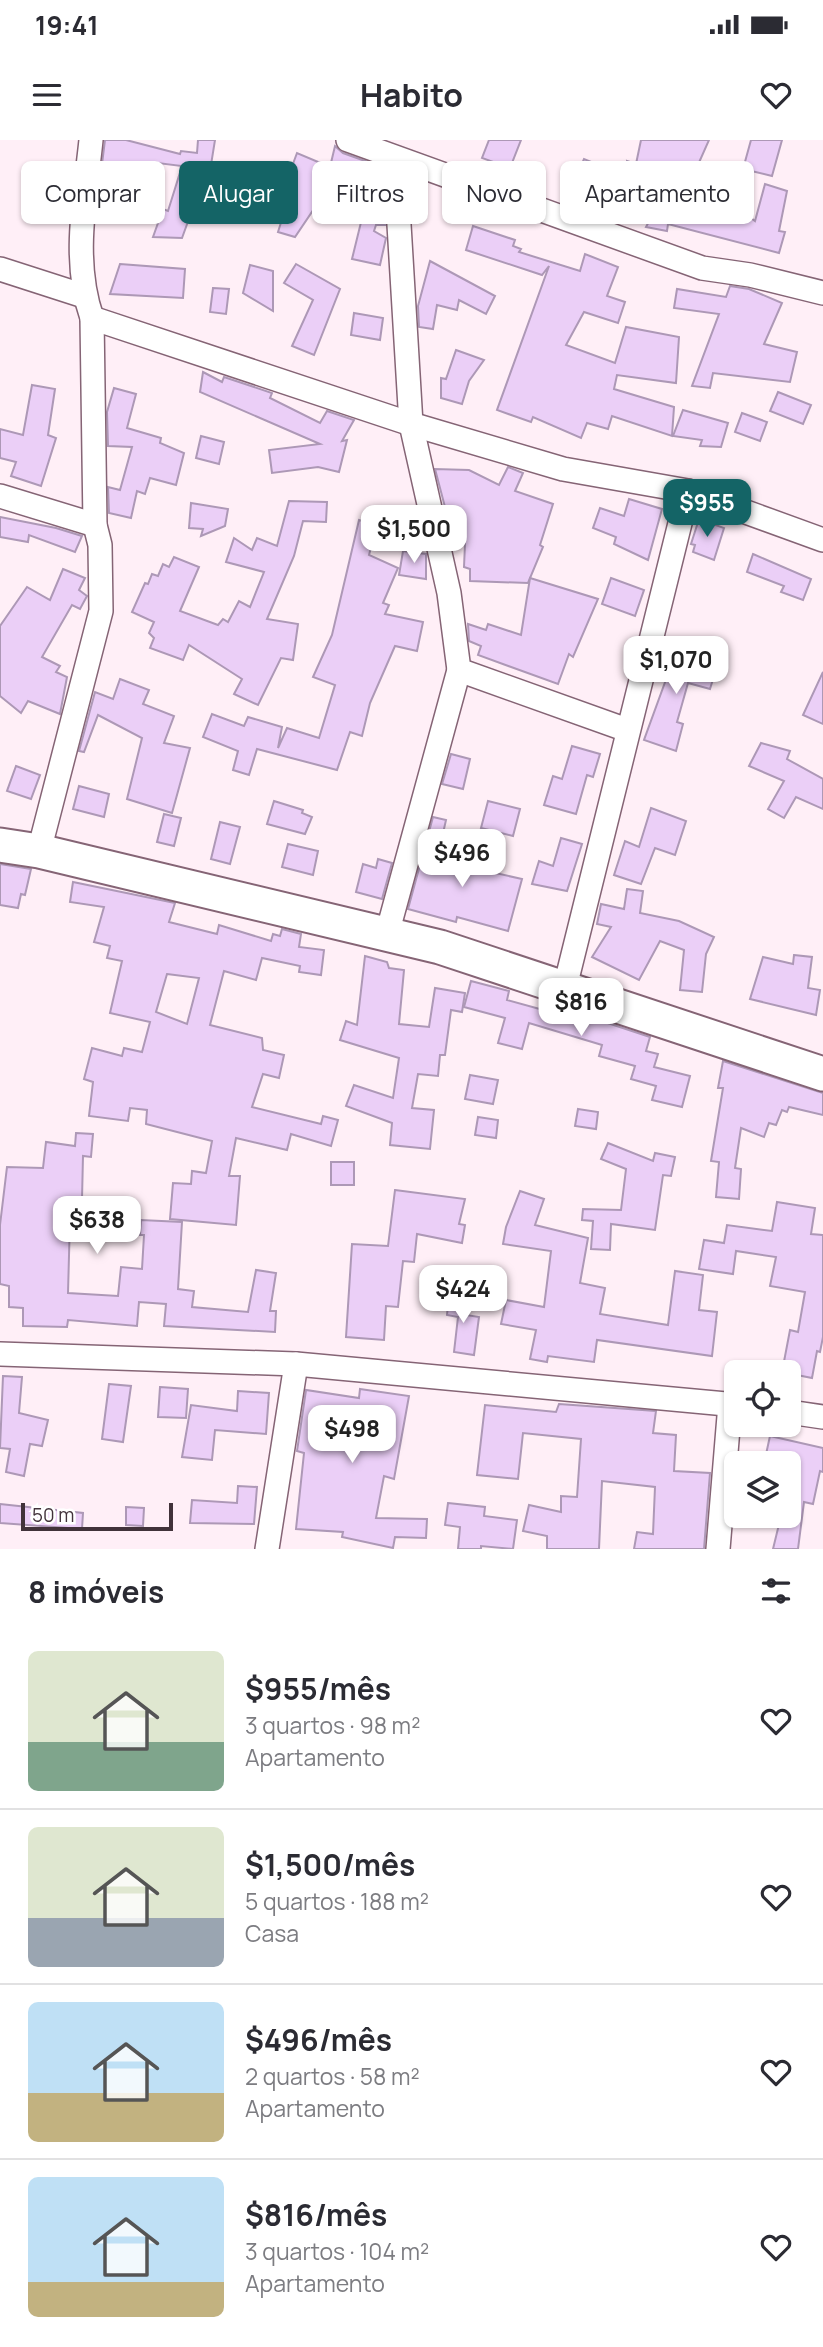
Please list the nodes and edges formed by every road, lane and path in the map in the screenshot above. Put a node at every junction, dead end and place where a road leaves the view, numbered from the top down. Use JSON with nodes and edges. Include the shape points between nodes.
{"nodes":[{"id":1,"x":91,"y":140,"type":"edge"},
{"id":2,"x":358,"y":142,"type":"edge"},
{"id":3,"x":395,"y":158,"type":"junction"},
{"id":4,"x":0,"y":269,"type":"edge"},
{"id":5,"x":823,"y":293,"type":"edge"},
{"id":6,"x":84,"y":296,"type":"junction"},
{"id":7,"x":92,"y":318,"type":"junction"},
{"id":8,"x":411,"y":424,"type":"junction"},
{"id":9,"x":688,"y":491,"type":"junction"},
{"id":10,"x":0,"y":496,"type":"edge"},
{"id":11,"x":95,"y":525,"type":"junction"},
{"id":12,"x":823,"y":540,"type":"edge"},
{"id":13,"x":459,"y":670,"type":"junction"},
{"id":14,"x":626,"y":730,"type":"junction"},
{"id":15,"x":0,"y":845,"type":"edge"},
{"id":16,"x":39,"y":850,"type":"junction"},
{"id":17,"x":387,"y":934,"type":"junction"},
{"id":18,"x":565,"y":987,"type":"junction"},
{"id":19,"x":823,"y":1074,"type":"edge"},
{"id":20,"x":0,"y":1354,"type":"edge"},
{"id":21,"x":296,"y":1364,"type":"junction"},
{"id":22,"x":724,"y":1403,"type":"edge"},
{"id":23,"x":801,"y":1414,"type":"edge"},
{"id":24,"x":823,"y":1417,"type":"edge"},
{"id":25,"x":730,"y":1437,"type":"edge"},
{"id":26,"x":267,"y":1549,"type":"edge"},
{"id":27,"x":718,"y":1549,"type":"edge"}],
"edges":[{"from":1,"to":6,"type":"street","via":[[80,250]]},
{"from":2,"to":3,"type":"street"},
{"from":3,"to":5,"type":"street","via":[[702,268]]},
{"from":3,"to":8,"type":"street"},
{"from":4,"to":6,"type":"street"},
{"from":6,"to":7,"type":"street"},
{"from":7,"to":8,"type":"street"},
{"from":7,"to":11,"type":"street"},
{"from":8,"to":9,"type":"street","via":[[563,469]]},
{"from":8,"to":13,"type":"street","via":[[449,593]]},
{"from":9,"to":12,"type":"street"},
{"from":9,"to":14,"type":"street"},
{"from":10,"to":11,"type":"street"},
{"from":11,"to":16,"type":"street","via":[[100,545],[101,611]]},
{"from":13,"to":14,"type":"street"},
{"from":13,"to":17,"type":"street"},
{"from":14,"to":18,"type":"street"},
{"from":15,"to":16,"type":"street"},
{"from":16,"to":17,"type":"street"},
{"from":17,"to":18,"type":"street"},
{"from":18,"to":19,"type":"street"},
{"from":20,"to":21,"type":"street"},
{"from":21,"to":22,"type":"street"},
{"from":21,"to":26,"type":"street"},
{"from":23,"to":24,"type":"street"},
{"from":25,"to":27,"type":"street"}]}
